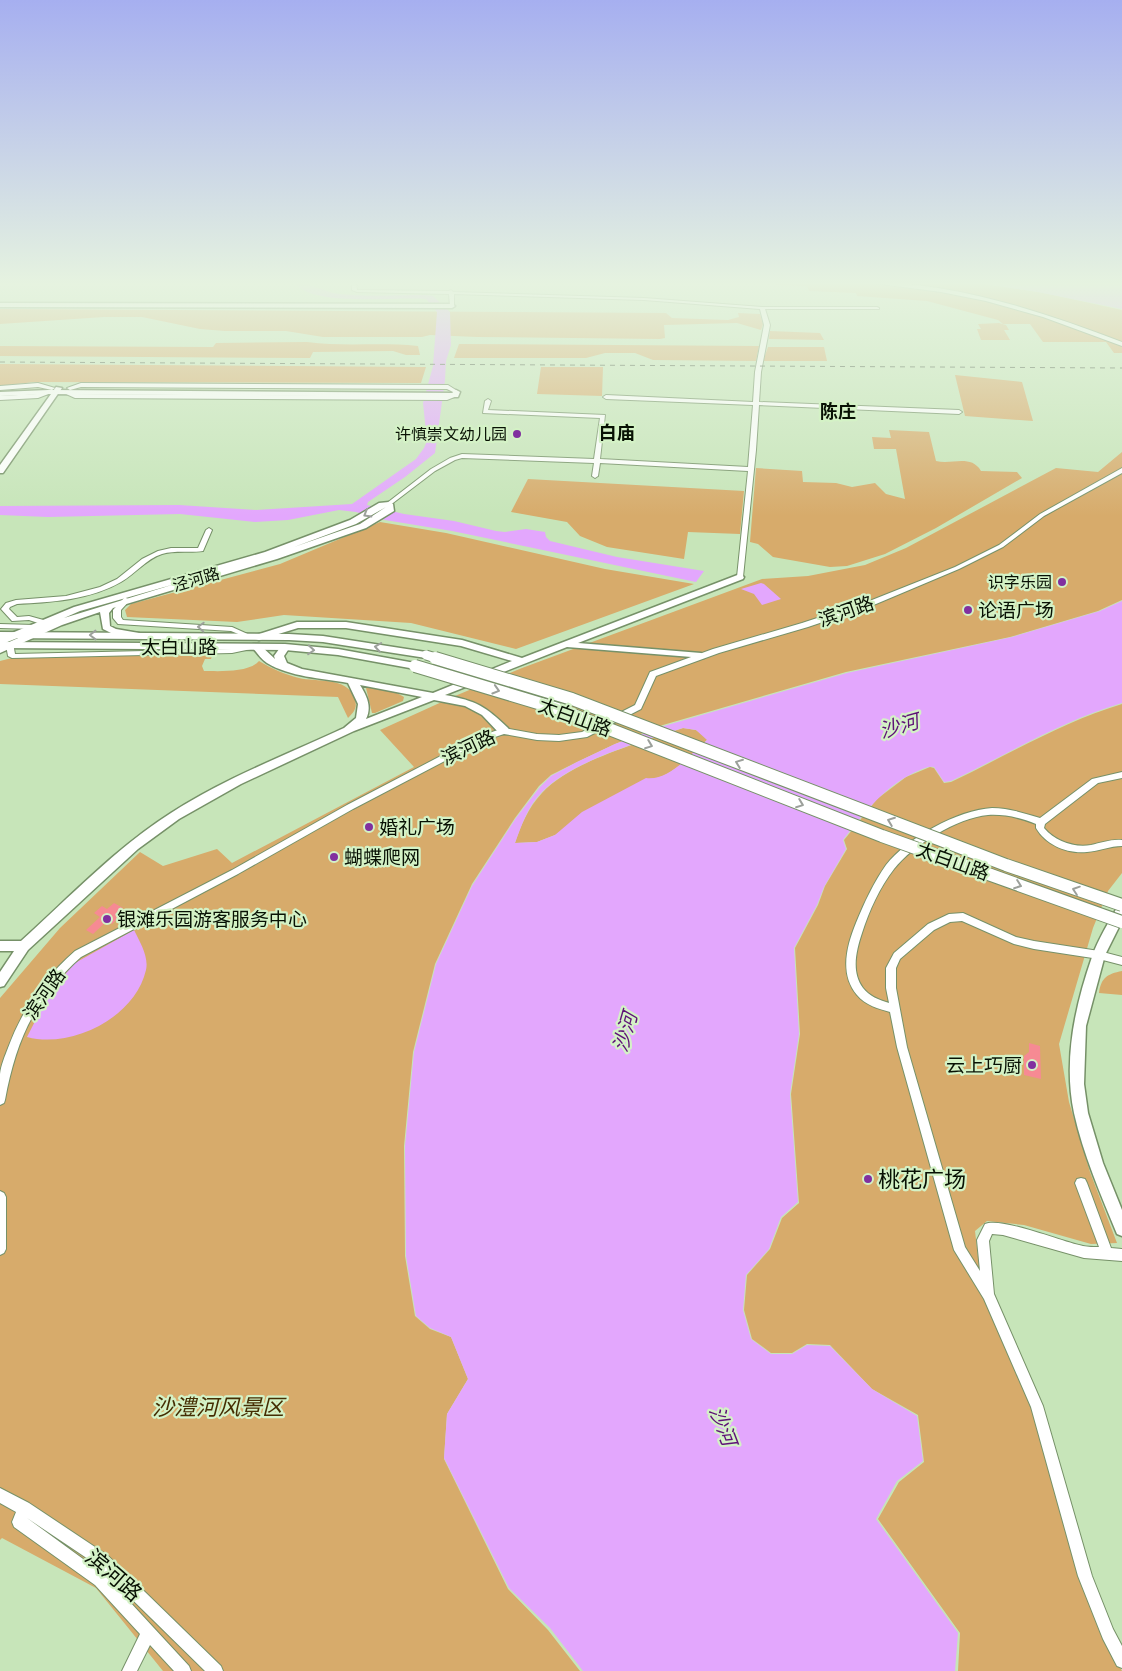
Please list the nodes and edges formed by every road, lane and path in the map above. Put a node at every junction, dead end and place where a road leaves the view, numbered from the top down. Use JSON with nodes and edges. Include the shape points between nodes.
{"nodes":[{"id":1,"x":761,"y":360,"type":"edge"},
{"id":2,"x":53,"y":390,"type":"junction"},
{"id":3,"x":0,"y":393,"type":"edge"},
{"id":4,"x":450,"y":393,"type":"dead end"},
{"id":5,"x":606,"y":397,"type":"dead end"},
{"id":6,"x":488,"y":401,"type":"dead end"},
{"id":7,"x":757,"y":402,"type":"junction"},
{"id":8,"x":959,"y":412,"type":"dead end"},
{"id":9,"x":597,"y":461,"type":"junction"},
{"id":10,"x":751,"y":469,"type":"junction"},
{"id":11,"x":1122,"y":470,"type":"edge"},
{"id":12,"x":0,"y":471,"type":"edge"},
{"id":13,"x":595,"y":476,"type":"dead end"},
{"id":14,"x":387,"y":506,"type":"junction"},
{"id":15,"x":209,"y":530,"type":"dead end"},
{"id":16,"x":740,"y":577,"type":"joint"},
{"id":17,"x":126,"y":600,"type":"junction"},
{"id":18,"x":31,"y":601,"type":"junction"},
{"id":19,"x":110,"y":606,"type":"junction"},
{"id":20,"x":29,"y":618,"type":"junction"},
{"id":21,"x":44,"y":623,"type":"junction"},
{"id":22,"x":0,"y":626,"type":"edge"},
{"id":23,"x":34,"y":631,"type":"junction"},
{"id":24,"x":0,"y":635,"type":"edge"},
{"id":25,"x":136,"y":635,"type":"junction"},
{"id":26,"x":253,"y":641,"type":"junction"},
{"id":27,"x":6,"y":642,"type":"edge"},
{"id":28,"x":566,"y":645,"type":"junction"},
{"id":29,"x":285,"y":647,"type":"junction"},
{"id":30,"x":0,"y":650,"type":"edge"},
{"id":31,"x":701,"y":656,"type":"junction"},
{"id":32,"x":522,"y":661,"type":"junction"},
{"id":33,"x":283,"y":666,"type":"junction"},
{"id":34,"x":351,"y":680,"type":"junction"},
{"id":35,"x":433,"y":696,"type":"junction"},
{"id":36,"x":348,"y":730,"type":"junction"},
{"id":37,"x":504,"y":730,"type":"junction"},
{"id":38,"x":1122,"y":775,"type":"edge"},
{"id":39,"x":1041,"y":822,"type":"junction"},
{"id":40,"x":1122,"y":843,"type":"edge"},
{"id":41,"x":1122,"y":905,"type":"edge"},
{"id":42,"x":1122,"y":909,"type":"edge"},
{"id":43,"x":1122,"y":922,"type":"edge"},
{"id":44,"x":0,"y":946,"type":"edge"},
{"id":45,"x":24,"y":946,"type":"junction"},
{"id":46,"x":1100,"y":954,"type":"junction"},
{"id":47,"x":1122,"y":961,"type":"edge"},
{"id":48,"x":0,"y":982,"type":"edge"},
{"id":49,"x":895,"y":1010,"type":"junction"},
{"id":50,"x":0,"y":1100,"type":"edge"},
{"id":51,"x":1081,"y":1183,"type":"dead end"},
{"id":52,"x":0,"y":1197,"type":"edge"},
{"id":53,"x":1122,"y":1229,"type":"edge"},
{"id":54,"x":0,"y":1249,"type":"edge"},
{"id":55,"x":1107,"y":1254,"type":"junction"},
{"id":56,"x":1122,"y":1255,"type":"edge"},
{"id":57,"x":988,"y":1296,"type":"junction"},
{"id":58,"x":0,"y":1495,"type":"edge"},
{"id":59,"x":24,"y":1508,"type":"junction"},
{"id":60,"x":148,"y":1632,"type":"junction"},
{"id":61,"x":1122,"y":1661,"type":"edge"},
{"id":62,"x":128,"y":1671,"type":"edge"},
{"id":63,"x":184,"y":1671,"type":"edge"},
{"id":64,"x":216,"y":1671,"type":"edge"}],
"edges":[{"from":1,"to":7,"type":"street"},
{"from":2,"to":3,"type":"main road"},
{"from":2,"to":4,"type":"main road"},
{"from":2,"to":12,"type":"street"},
{"from":5,"to":7,"type":"street"},
{"from":6,"to":9,"type":"street","via":[[485,412],[603,416]]},
{"from":7,"to":8,"type":"street"},
{"from":7,"to":10,"type":"street"},
{"from":9,"to":10,"type":"street"},
{"from":9,"to":13,"type":"street"},
{"from":9,"to":14,"type":"street","via":[[462,456],[442,464]]},
{"from":10,"to":16,"type":"street"},
{"from":11,"to":31,"type":"street","name":"滨河路","via":[[1060,504],[1001,546],[957,568],[836,615]]},
{"from":14,"to":17,"type":"street","name":"泾河路","via":[[363,526],[274,557]]},
{"from":14,"to":21,"type":"street","name":"泾河路","one_way":true,"via":[[268,554],[77,609]]},
{"from":15,"to":18,"type":"street","via":[[201,550],[155,554],[114,584],[92,593]]},
{"from":16,"to":28,"type":"street"},
{"from":17,"to":19,"type":"street","name":"泾河路"},
{"from":26,"to":17,"type":"street","one_way":true,"via":[[232,629],[121,622],[116,618],[117,610]]},
{"from":18,"to":20,"type":"street"},
{"from":18,"to":20,"type":"street","via":[[16,602],[5,609],[16,618]]},
{"from":19,"to":23,"type":"street","name":"泾河路"},
{"from":19,"to":25,"type":"street","via":[[104,612],[106,626],[113,631]]},
{"from":20,"to":21,"type":"street"},
{"from":21,"to":23,"type":"street","name":"泾河路"},
{"from":22,"to":23,"type":"street"},
{"from":25,"to":23,"type":"main road","name":"太白山路","one_way":true},
{"from":23,"to":27,"type":"main road","name":"太白山路"},
{"from":24,"to":27,"type":"main road","name":"太白山路"},
{"from":25,"to":26,"type":"main road","name":"太白山路"},
{"from":26,"to":27,"type":"main road","name":"太白山路","via":[[107,647]]},
{"from":26,"to":29,"type":"main road","name":"太白山路"},
{"from":26,"to":32,"type":"street","via":[[297,625],[346,624],[462,643]]},
{"from":26,"to":33,"type":"street","via":[[270,660]]},
{"from":41,"to":26,"type":"main road","name":"太白山路","one_way":true,"bridge":true,"via":[[1006,865],[572,699],[426,655],[323,639]]},
{"from":27,"to":30,"type":"street"},
{"from":28,"to":31,"type":"street"},
{"from":28,"to":32,"type":"street"},
{"from":29,"to":33,"type":"street","via":[[279,656]]},
{"from":29,"to":43,"type":"main road","name":"太白山路","one_way":true,"bridge":true,"via":[[338,652],[415,666],[558,709],[882,836]]},
{"from":31,"to":37,"type":"street","name":"滨河路","via":[[653,674],[638,707],[584,735],[552,738]]},
{"from":32,"to":35,"type":"street"},
{"from":33,"to":34,"type":"street"},
{"from":34,"to":35,"type":"street"},
{"from":34,"to":36,"type":"street","via":[[360,692],[363,712],[361,720]]},
{"from":35,"to":36,"type":"street"},
{"from":35,"to":37,"type":"street","via":[[486,713]]},
{"from":36,"to":45,"type":"street","via":[[236,781],[175,816],[134,846]]},
{"from":37,"to":50,"type":"street","name":"滨河路","via":[[480,739],[366,798],[235,872],[78,954],[49,982],[19,1032],[7,1064]]},
{"from":38,"to":39,"type":"street","via":[[1095,781]]},
{"from":39,"to":40,"type":"street","via":[[1042,832],[1069,847],[1085,849]]},
{"from":39,"to":49,"type":"street","via":[[1016,813],[985,812],[963,817],[896,860],[870,899],[855,941],[850,968],[860,992],[877,1004]]},
{"from":42,"to":46,"type":"street"},
{"from":44,"to":45,"type":"street"},
{"from":45,"to":48,"type":"street"},
{"from":46,"to":47,"type":"street"},
{"from":46,"to":49,"type":"street","via":[[1034,945],[1014,940],[963,917],[949,918],[931,927],[897,956],[891,968]]},
{"from":46,"to":53,"type":"street","via":[[1079,1026],[1077,1084],[1091,1146]]},
{"from":49,"to":57,"type":"street","via":[[902,1047],[960,1250]]},
{"from":51,"to":55,"type":"street"},
{"from":52,"to":54,"type":"street"},
{"from":55,"to":56,"type":"street"},
{"from":55,"to":57,"type":"street","via":[[1084,1252],[989,1228],[983,1240]]},
{"from":57,"to":61,"type":"street","via":[[1037,1406],[1085,1576]]},
{"from":58,"to":59,"type":"street","name":"滨河路"},
{"from":59,"to":60,"type":"street","via":[[19,1522],[100,1580]]},
{"from":59,"to":64,"type":"street","name":"滨河路","via":[[102,1560]]},
{"from":60,"to":62,"type":"street"},
{"from":60,"to":63,"type":"street"}]}
